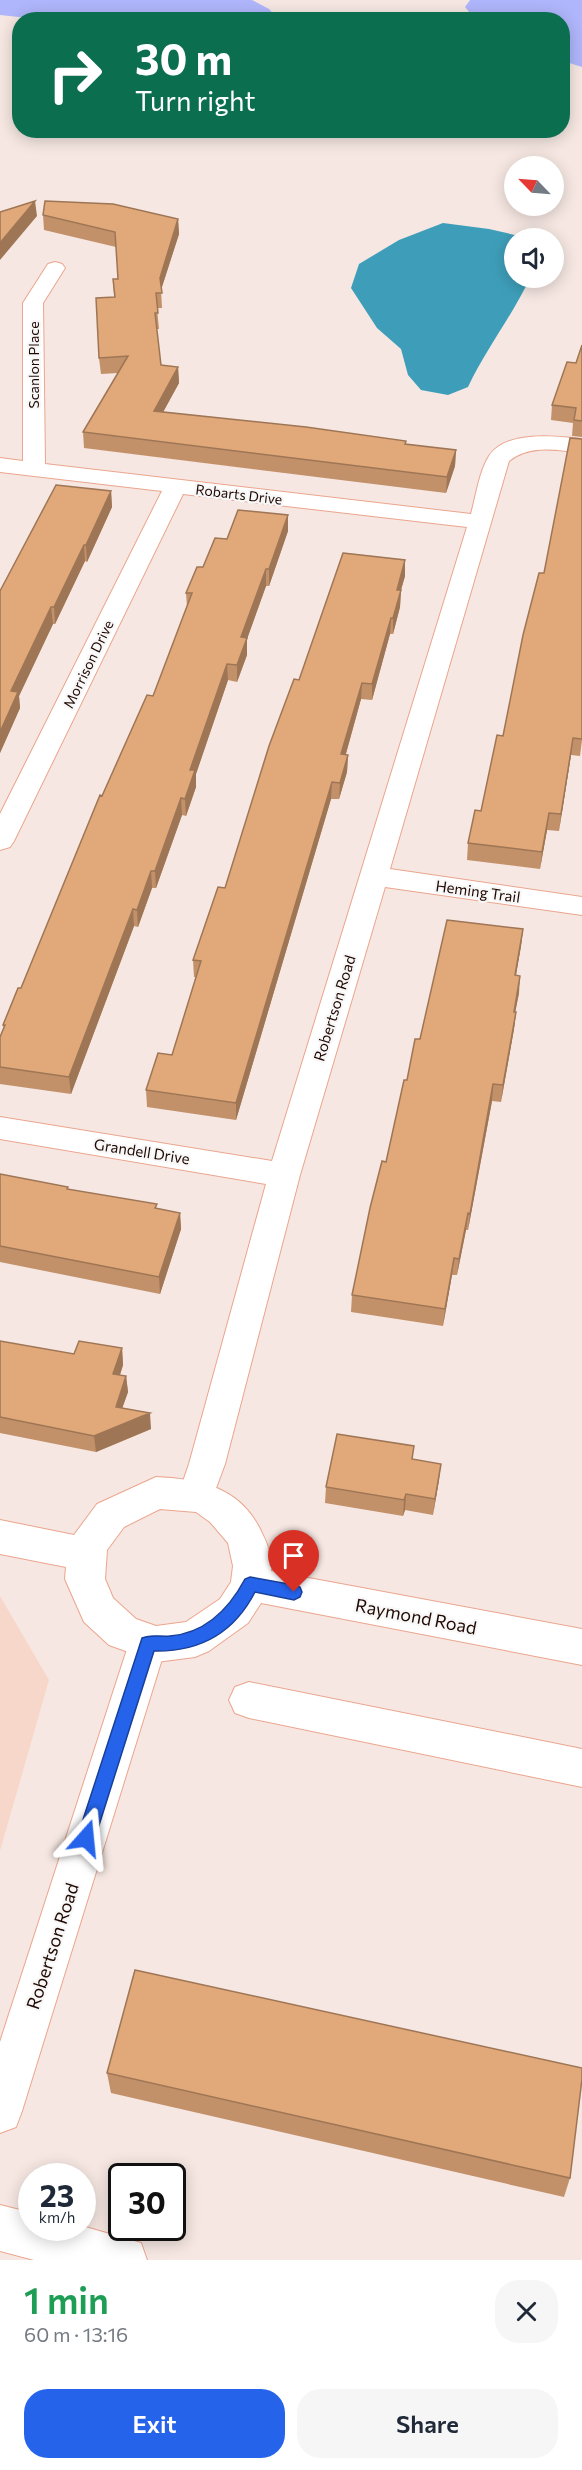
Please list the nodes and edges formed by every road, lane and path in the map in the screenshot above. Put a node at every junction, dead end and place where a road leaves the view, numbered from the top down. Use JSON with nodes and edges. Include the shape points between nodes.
{"nodes":[{"id":1,"x":55,"y":268,"type":"dead end"},
{"id":2,"x":582,"y":446,"type":"edge"},
{"id":3,"x":0,"y":465,"type":"edge"},
{"id":4,"x":34,"y":469,"type":"junction"},
{"id":5,"x":175,"y":487,"type":"junction"},
{"id":6,"x":479,"y":522,"type":"junction"},
{"id":7,"x":0,"y":841,"type":"edge"},
{"id":8,"x":373,"y":876,"type":"junction"},
{"id":9,"x":582,"y":906,"type":"edge"},
{"id":10,"x":0,"y":1128,"type":"edge"},
{"id":11,"x":284,"y":1175,"type":"junction"},
{"id":12,"x":196,"y":1496,"type":"junction"},
{"id":13,"x":0,"y":1538,"type":"edge"},
{"id":14,"x":82,"y":1553,"type":"junction"},
{"id":15,"x":250,"y":1584,"type":"junction"},
{"id":16,"x":148,"y":1643,"type":"junction"},
{"id":17,"x":582,"y":1647,"type":"edge"},
{"id":18,"x":249,"y":1700,"type":"dead end"},
{"id":19,"x":582,"y":1768,"type":"edge"},
{"id":20,"x":0,"y":2111,"type":"edge"},
{"id":21,"x":0,"y":2228,"type":"edge"},
{"id":22,"x":124,"y":2260,"type":"edge"}],
"edges":[{"from":1,"to":4,"type":"street","name":"Scanlon Place","via":[[33,303]]},
{"from":2,"to":6,"type":"street","name":"Robertson Road","via":[[532,443],[503,453]]},
{"from":3,"to":4,"type":"street","name":"Robarts Drive"},
{"from":4,"to":5,"type":"street","name":"Robarts Drive"},
{"from":5,"to":6,"type":"street","name":"Robarts Drive"},
{"from":5,"to":7,"type":"street","name":"Morrison Drive"},
{"from":6,"to":8,"type":"street","name":"Robertson Road"},
{"from":8,"to":9,"type":"street","name":"Heming Trail"},
{"from":8,"to":11,"type":"street","name":"Robertson Road"},
{"from":10,"to":11,"type":"street","name":"Grandell Drive"},
{"from":11,"to":12,"type":"street","name":"Robertson Road"},
{"from":12,"to":14,"type":"street","via":[[156,1493],[131,1500],[109,1513],[92,1531]]},
{"from":12,"to":15,"type":"street","via":[[231,1515],[246,1535],[253,1559]]},
{"from":13,"to":14,"type":"street"},
{"from":14,"to":16,"type":"street","via":[[79,1576],[85,1598],[99,1618],[118,1633]]},
{"from":15,"to":16,"type":"street","via":[[239,1606],[221,1624],[197,1637],[171,1644]]},
{"from":15,"to":17,"type":"street","name":"Raymond Road"},
{"from":16,"to":20,"type":"street","name":"Robertson Road"},
{"from":18,"to":19,"type":"street"},
{"from":21,"to":22,"type":"street"}]}
